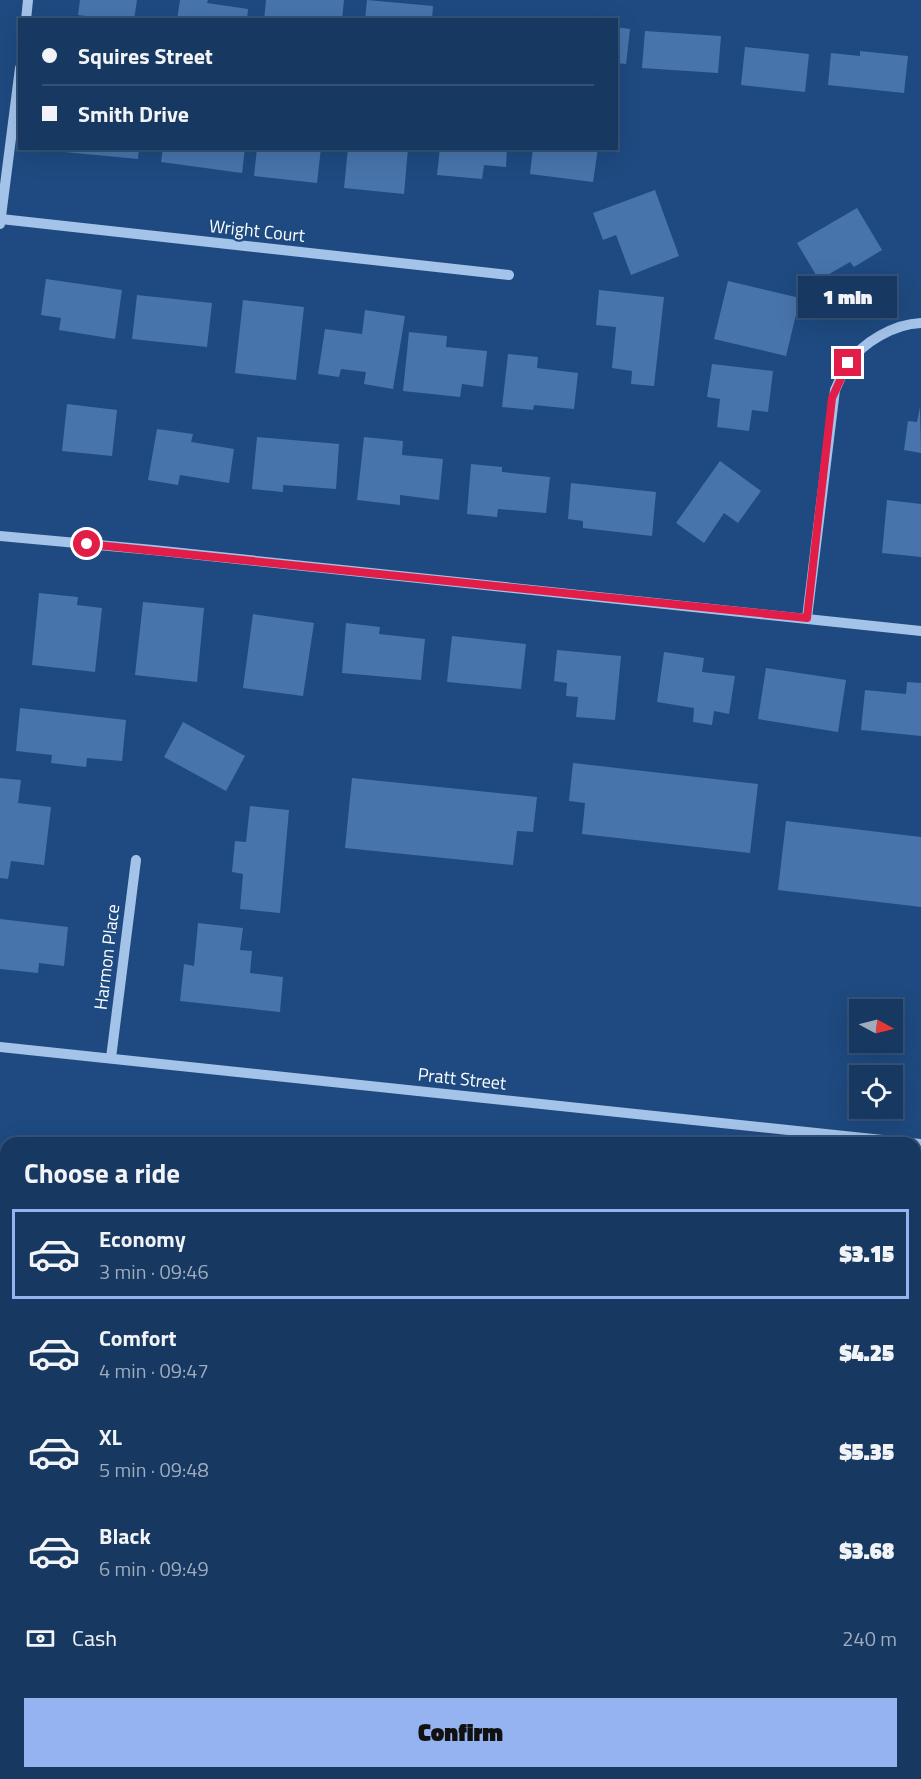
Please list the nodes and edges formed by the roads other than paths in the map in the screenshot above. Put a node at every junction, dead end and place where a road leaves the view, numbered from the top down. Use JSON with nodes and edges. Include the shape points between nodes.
{"nodes":[{"id":1,"x":28,"y":0,"type":"edge"},
{"id":2,"x":26,"y":18,"type":"edge"},
{"id":3,"x":18,"y":84,"type":"edge"},
{"id":4,"x":1,"y":219,"type":"edge"},
{"id":5,"x":0,"y":225,"type":"edge"},
{"id":6,"x":509,"y":275,"type":"dead end"},
{"id":7,"x":921,"y":322,"type":"edge"},
{"id":8,"x":0,"y":536,"type":"edge"},
{"id":9,"x":807,"y":618,"type":"junction"},
{"id":10,"x":921,"y":631,"type":"edge"},
{"id":11,"x":136,"y":860,"type":"dead end"},
{"id":12,"x":0,"y":1047,"type":"edge"},
{"id":13,"x":111,"y":1058,"type":"junction"},
{"id":14,"x":855,"y":1137,"type":"edge"}],
"edges":[{"from":1,"to":2,"type":"street"},
{"from":3,"to":4,"type":"street"},
{"from":4,"to":5,"type":"street"},
{"from":4,"to":6,"type":"street","name":"Wright Court"},
{"from":7,"to":9,"type":"street","via":[[875,338],[848,363],[834,390]]},
{"from":8,"to":9,"type":"street"},
{"from":9,"to":10,"type":"street"},
{"from":11,"to":13,"type":"street","name":"Harmon Place"},
{"from":12,"to":13,"type":"street","name":"Pratt Street"},
{"from":13,"to":14,"type":"street","name":"Pratt Street"}]}
